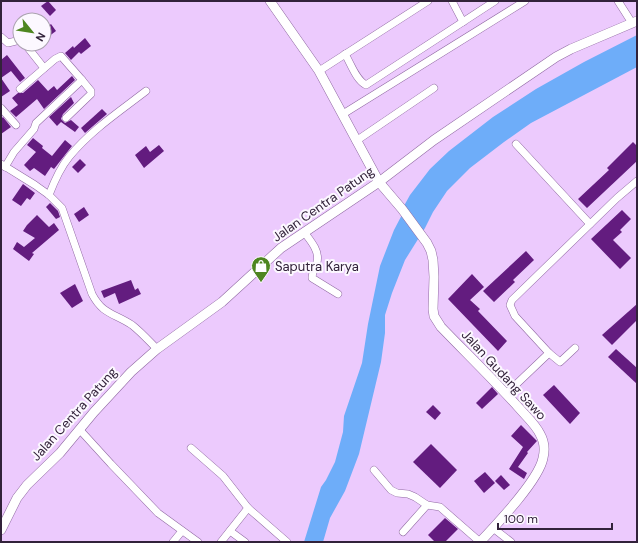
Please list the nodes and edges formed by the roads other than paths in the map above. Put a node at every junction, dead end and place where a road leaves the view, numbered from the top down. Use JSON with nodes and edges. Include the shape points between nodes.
{"nodes":[{"id":1,"x":270,"y":1,"type":"edge"},
{"id":2,"x":428,"y":1,"type":"edge"},
{"id":3,"x":452,"y":1,"type":"edge"},
{"id":4,"x":495,"y":1,"type":"edge"},
{"id":5,"x":525,"y":1,"type":"edge"},
{"id":6,"x":618,"y":1,"type":"edge"},
{"id":7,"x":463,"y":22,"type":"junction"},
{"id":8,"x":634,"y":22,"type":"edge"},
{"id":9,"x":1,"y":37,"type":"edge"},
{"id":10,"x":12,"y":42,"type":"edge"},
{"id":11,"x":31,"y":52,"type":"edge"},
{"id":12,"x":345,"y":54,"type":"junction"},
{"id":13,"x":44,"y":68,"type":"junction"},
{"id":14,"x":319,"y":71,"type":"junction"},
{"id":15,"x":82,"y":80,"type":"junction"},
{"id":16,"x":434,"y":88,"type":"dead end"},
{"id":17,"x":20,"y":90,"type":"dead end"},
{"id":18,"x":146,"y":91,"type":"dead end"},
{"id":19,"x":1,"y":108,"type":"edge"},
{"id":20,"x":343,"y":114,"type":"junction"},
{"id":21,"x":66,"y":118,"type":"dead end"},
{"id":22,"x":16,"y":125,"type":"dead end"},
{"id":23,"x":356,"y":141,"type":"junction"},
{"id":24,"x":516,"y":144,"type":"dead end"},
{"id":25,"x":3,"y":165,"type":"edge"},
{"id":26,"x":637,"y":181,"type":"edge"},
{"id":27,"x":379,"y":182,"type":"junction"},
{"id":28,"x":49,"y":195,"type":"junction"},
{"id":29,"x":590,"y":224,"type":"junction"},
{"id":30,"x":304,"y":232,"type":"junction"},
{"id":31,"x":338,"y":294,"type":"dead end"},
{"id":32,"x":575,"y":348,"type":"dead end"},
{"id":33,"x":157,"y":349,"type":"junction"},
{"id":34,"x":549,"y":353,"type":"junction"},
{"id":35,"x":506,"y":394,"type":"junction"},
{"id":36,"x":80,"y":430,"type":"junction"},
{"id":37,"x":191,"y":448,"type":"dead end"},
{"id":38,"x":374,"y":470,"type":"dead end"},
{"id":39,"x":427,"y":505,"type":"junction"},
{"id":40,"x":248,"y":508,"type":"junction"},
{"id":41,"x":493,"y":528,"type":"junction"},
{"id":42,"x":1,"y":530,"type":"edge"},
{"id":43,"x":182,"y":531,"type":"junction"},
{"id":44,"x":230,"y":531,"type":"junction"},
{"id":45,"x":403,"y":532,"type":"dead end"},
{"id":46,"x":173,"y":542,"type":"edge"},
{"id":47,"x":198,"y":542,"type":"edge"},
{"id":48,"x":222,"y":542,"type":"edge"},
{"id":49,"x":245,"y":542,"type":"edge"},
{"id":50,"x":287,"y":542,"type":"edge"},
{"id":51,"x":480,"y":542,"type":"edge"},
{"id":52,"x":511,"y":542,"type":"edge"}],
"edges":[{"from":1,"to":14,"type":"street","name":"Jalan Gudang Sawo"},
{"from":2,"to":12,"type":"street"},
{"from":3,"to":7,"type":"street"},
{"from":4,"to":7,"type":"street"},
{"from":5,"to":20,"type":"street"},
{"from":6,"to":8,"type":"street"},
{"from":7,"to":12,"type":"street","via":[[366,85],[362,83]]},
{"from":8,"to":27,"type":"street","name":"Jalan Centra Patung","via":[[571,48],[556,57],[434,140]]},
{"from":9,"to":10,"type":"street","via":[[8,43]]},
{"from":11,"to":13,"type":"street"},
{"from":12,"to":14,"type":"street"},
{"from":13,"to":15,"type":"street","via":[[61,56]]},
{"from":13,"to":17,"type":"street"},
{"from":14,"to":20,"type":"street","name":"Jalan Gudang Sawo"},
{"from":15,"to":21,"type":"street","via":[[91,94]]},
{"from":15,"to":25,"type":"street","via":[[36,123],[34,129]]},
{"from":16,"to":23,"type":"street"},
{"from":18,"to":28,"type":"street","via":[[78,147],[60,170]]},
{"from":19,"to":22,"type":"street"},
{"from":20,"to":23,"type":"street","name":"Jalan Gudang Sawo"},
{"from":23,"to":27,"type":"street","name":"Jalan Gudang Sawo"},
{"from":24,"to":29,"type":"street"},
{"from":25,"to":28,"type":"street"},
{"from":26,"to":29,"type":"street"},
{"from":27,"to":30,"type":"street","name":"Jalan Centra Patung"},
{"from":27,"to":35,"type":"street","name":"Jalan Gudang Sawo","via":[[422,235],[431,251],[434,316],[441,327]]},
{"from":28,"to":33,"type":"street","via":[[66,215],[97,304],[133,326]]},
{"from":29,"to":34,"type":"street","via":[[515,295],[510,305],[515,316]]},
{"from":30,"to":31,"type":"street","via":[[318,258],[312,278]]},
{"from":30,"to":33,"type":"street","name":"Jalan Centra Patung","via":[[281,248],[222,302]]},
{"from":32,"to":34,"type":"street","via":[[560,362]]},
{"from":33,"to":36,"type":"street","name":"Jalan Centra Patung","via":[[131,372]]},
{"from":34,"to":35,"type":"street"},
{"from":35,"to":41,"type":"street","name":"Jalan Gudang Sawo","via":[[540,433],[544,445],[544,458],[530,484]]},
{"from":36,"to":42,"type":"street","name":"Jalan Centra Patung","via":[[27,485]]},
{"from":36,"to":43,"type":"street","via":[[158,513]]},
{"from":37,"to":40,"type":"street","via":[[223,476]]},
{"from":38,"to":39,"type":"street","via":[[391,490],[408,494]]},
{"from":39,"to":45,"type":"street"},
{"from":39,"to":51,"type":"street","via":[[437,506],[446,511]]},
{"from":40,"to":44,"type":"street"},
{"from":40,"to":50,"type":"street"},
{"from":41,"to":51,"type":"street","name":"Jalan Gudang Sawo"},
{"from":41,"to":52,"type":"street"},
{"from":43,"to":46,"type":"street"},
{"from":43,"to":47,"type":"street"},
{"from":44,"to":48,"type":"street"},
{"from":44,"to":49,"type":"street"}]}
